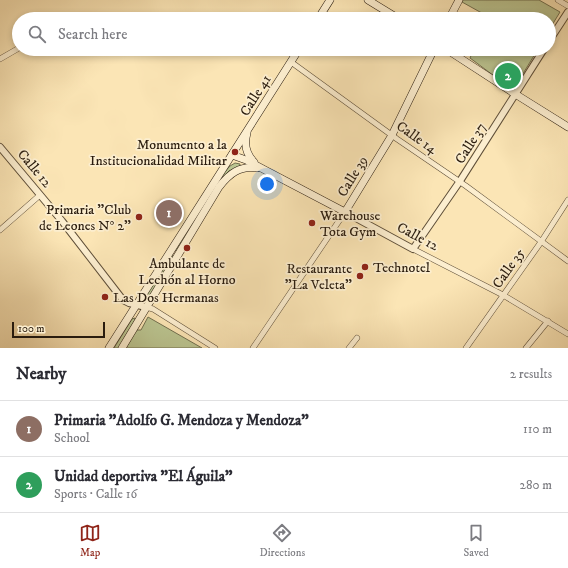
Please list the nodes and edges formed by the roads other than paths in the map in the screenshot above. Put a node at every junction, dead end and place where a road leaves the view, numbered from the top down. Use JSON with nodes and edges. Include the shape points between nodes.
{"nodes":[{"id":1,"x":330,"y":0,"type":"edge"},
{"id":2,"x":368,"y":0,"type":"edge"},
{"id":3,"x":459,"y":0,"type":"edge"},
{"id":4,"x":558,"y":0,"type":"edge"},
{"id":5,"x":568,"y":6,"type":"edge"},
{"id":6,"x":322,"y":12,"type":"edge"},
{"id":7,"x":387,"y":12,"type":"edge"},
{"id":8,"x":453,"y":12,"type":"edge"},
{"id":9,"x":568,"y":12,"type":"edge"},
{"id":10,"x":556,"y":30,"type":"edge"},
{"id":11,"x":12,"y":52,"type":"edge"},
{"id":12,"x":295,"y":56,"type":"edge"},
{"id":13,"x":431,"y":56,"type":"edge"},
{"id":14,"x":457,"y":56,"type":"edge"},
{"id":15,"x":539,"y":56,"type":"edge"},
{"id":16,"x":0,"y":59,"type":"edge"},
{"id":17,"x":291,"y":62,"type":"junction"},
{"id":18,"x":515,"y":94,"type":"junction"},
{"id":19,"x":250,"y":127,"type":"junction"},
{"id":20,"x":568,"y":127,"type":"edge"},
{"id":21,"x":392,"y":135,"type":"junction"},
{"id":22,"x":0,"y":147,"type":"edge"},
{"id":23,"x":232,"y":155,"type":"junction"},
{"id":24,"x":260,"y":168,"type":"junction"},
{"id":25,"x":460,"y":181,"type":"junction"},
{"id":26,"x":40,"y":195,"type":"junction"},
{"id":27,"x":568,"y":200,"type":"edge"},
{"id":28,"x":345,"y":212,"type":"junction"},
{"id":29,"x":0,"y":230,"type":"edge"},
{"id":30,"x":541,"y":242,"type":"junction"},
{"id":31,"x":413,"y":249,"type":"junction"},
{"id":32,"x":568,"y":261,"type":"edge"},
{"id":33,"x":504,"y":295,"type":"junction"},
{"id":34,"x":136,"y":305,"type":"junction"},
{"id":35,"x":146,"y":307,"type":"junction"},
{"id":36,"x":548,"y":321,"type":"junction"},
{"id":37,"x":568,"y":334,"type":"edge"},
{"id":38,"x":357,"y":338,"type":"dead end"},
{"id":39,"x":109,"y":348,"type":"edge"},
{"id":40,"x":122,"y":348,"type":"edge"},
{"id":41,"x":215,"y":348,"type":"edge"},
{"id":42,"x":253,"y":348,"type":"edge"},
{"id":43,"x":349,"y":348,"type":"edge"},
{"id":44,"x":466,"y":348,"type":"edge"},
{"id":45,"x":526,"y":348,"type":"edge"}],
"edges":[{"from":1,"to":6,"type":"main road"},
{"from":2,"to":7,"type":"main road"},
{"from":3,"to":8,"type":"main road"},
{"from":4,"to":5,"type":"street"},
{"from":9,"to":10,"type":"street"},
{"from":11,"to":16,"type":"street"},
{"from":12,"to":17,"type":"main road","name":"Calle 41"},
{"from":13,"to":21,"type":"main road","name":"Calle 39"},
{"from":14,"to":18,"type":"main road"},
{"from":15,"to":18,"type":"street","name":"Calle 37"},
{"from":17,"to":19,"type":"main road","name":"Calle 41"},
{"from":17,"to":21,"type":"street","name":"Calle 14"},
{"from":18,"to":20,"type":"main road"},
{"from":18,"to":25,"type":"street","name":"Calle 37"},
{"from":19,"to":23,"type":"main road","name":"Calle 41"},
{"from":19,"to":24,"type":"main road","via":[[246,141],[247,152]]},
{"from":21,"to":25,"type":"street","name":"Calle 14"},
{"from":21,"to":28,"type":"main road","name":"Calle 39"},
{"from":22,"to":26,"type":"street","name":"Calle 12"},
{"from":23,"to":24,"type":"main road","name":"Calle 12"},
{"from":23,"to":34,"type":"main road","name":"Calle 41"},
{"from":24,"to":28,"type":"main road","name":"Calle 12"},
{"from":24,"to":35,"type":"main road","via":[[239,169],[222,183]]},
{"from":25,"to":30,"type":"street","name":"Calle 14"},
{"from":25,"to":31,"type":"street","name":"Calle 37"},
{"from":26,"to":29,"type":"street"},
{"from":26,"to":34,"type":"street","name":"Calle 12","via":[[122,300]]},
{"from":27,"to":30,"type":"street","name":"Calle 35"},
{"from":28,"to":31,"type":"street","name":"Calle 12"},
{"from":28,"to":42,"type":"street","name":"Calle 39"},
{"from":30,"to":32,"type":"street","name":"Calle 14"},
{"from":30,"to":33,"type":"street","name":"Calle 35"},
{"from":31,"to":33,"type":"street","name":"Calle 12"},
{"from":33,"to":36,"type":"street","name":"Calle 12"},
{"from":33,"to":44,"type":"street","name":"Calle 35"},
{"from":34,"to":35,"type":"street","name":"Calle 12"},
{"from":34,"to":39,"type":"main road","name":"Calle 41"},
{"from":35,"to":40,"type":"main road"},
{"from":35,"to":41,"type":"street"},
{"from":36,"to":37,"type":"street","name":"Calle 12"},
{"from":36,"to":45,"type":"street"},
{"from":38,"to":43,"type":"street"}]}
